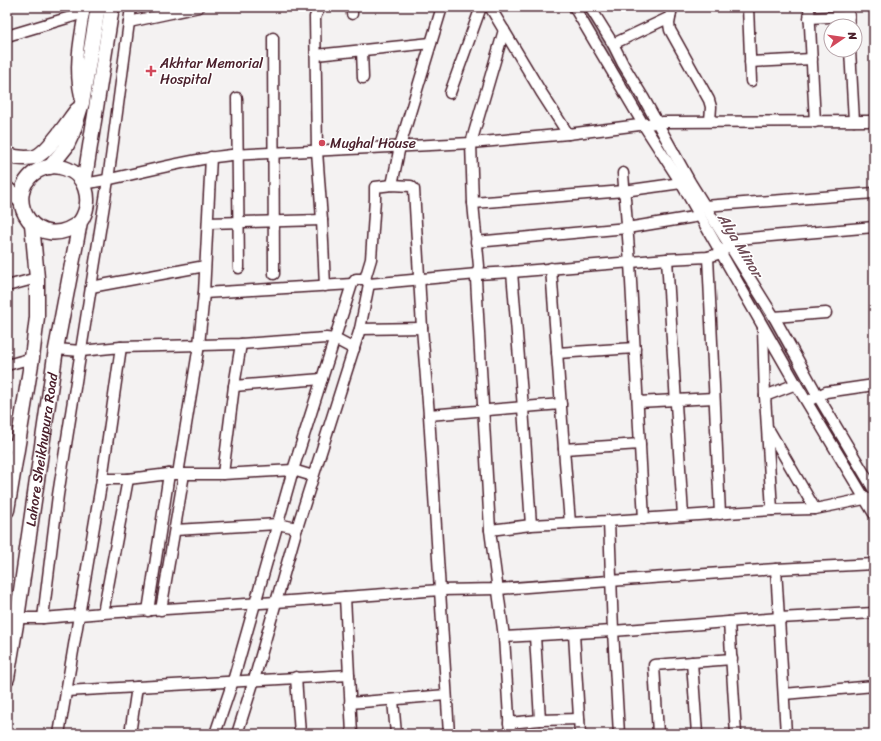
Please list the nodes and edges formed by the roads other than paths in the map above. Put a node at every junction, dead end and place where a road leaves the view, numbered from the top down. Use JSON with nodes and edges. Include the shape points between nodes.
{"nodes":[{"id":1,"x":98,"y":7,"type":"edge"},
{"id":2,"x":112,"y":7,"type":"edge"},
{"id":3,"x":130,"y":7,"type":"edge"},
{"id":4,"x":199,"y":7,"type":"edge"},
{"id":5,"x":320,"y":7,"type":"edge"},
{"id":6,"x":442,"y":7,"type":"edge"},
{"id":7,"x":482,"y":7,"type":"edge"},
{"id":8,"x":490,"y":7,"type":"edge"},
{"id":9,"x":574,"y":7,"type":"edge"},
{"id":10,"x":590,"y":7,"type":"edge"},
{"id":11,"x":672,"y":7,"type":"edge"},
{"id":12,"x":748,"y":7,"type":"edge"},
{"id":13,"x":809,"y":7,"type":"edge"},
{"id":14,"x":84,"y":10,"type":"edge"},
{"id":15,"x":848,"y":11,"type":"edge"},
{"id":16,"x":670,"y":17,"type":"junction"},
{"id":17,"x":809,"y":18,"type":"junction"},
{"id":18,"x":129,"y":22,"type":"junction"},
{"id":19,"x":504,"y":30,"type":"junction"},
{"id":20,"x":7,"y":36,"type":"edge"},
{"id":21,"x":273,"y":38,"type":"dead end"},
{"id":22,"x":431,"y":43,"type":"junction"},
{"id":23,"x":613,"y":44,"type":"junction"},
{"id":24,"x":362,"y":50,"type":"junction"},
{"id":25,"x":316,"y":55,"type":"junction"},
{"id":26,"x":850,"y":58,"type":"edge"},
{"id":27,"x":812,"y":59,"type":"junction"},
{"id":28,"x":750,"y":62,"type":"junction"},
{"id":29,"x":362,"y":78,"type":"dead end"},
{"id":30,"x":751,"y":82,"type":"dead end"},
{"id":31,"x":450,"y":93,"type":"dead end"},
{"id":32,"x":237,"y":98,"type":"dead end"},
{"id":33,"x":82,"y":103,"type":"junction"},
{"id":34,"x":710,"y":121,"type":"junction"},
{"id":35,"x":871,"y":121,"type":"dead end"},
{"id":36,"x":814,"y":122,"type":"junction"},
{"id":37,"x":854,"y":122,"type":"junction"},
{"id":38,"x":657,"y":123,"type":"junction"},
{"id":39,"x":643,"y":124,"type":"junction"},
{"id":40,"x":568,"y":134,"type":"junction"},
{"id":41,"x":471,"y":143,"type":"junction"},
{"id":42,"x":400,"y":146,"type":"junction"},
{"id":43,"x":317,"y":151,"type":"junction"},
{"id":44,"x":274,"y":153,"type":"junction"},
{"id":45,"x":238,"y":154,"type":"junction"},
{"id":46,"x":7,"y":155,"type":"edge"},
{"id":47,"x":211,"y":157,"type":"junction"},
{"id":48,"x":7,"y":158,"type":"edge"},
{"id":49,"x":50,"y":167,"type":"junction"},
{"id":50,"x":623,"y":173,"type":"dead end"},
{"id":51,"x":32,"y":175,"type":"junction"},
{"id":52,"x":108,"y":180,"type":"junction"},
{"id":53,"x":681,"y":183,"type":"junction"},
{"id":54,"x":84,"y":184,"type":"junction"},
{"id":55,"x":392,"y":185,"type":"junction"},
{"id":56,"x":7,"y":189,"type":"edge"},
{"id":57,"x":624,"y":191,"type":"junction"},
{"id":58,"x":874,"y":192,"type":"edge"},
{"id":59,"x":21,"y":201,"type":"junction"},
{"id":60,"x":473,"y":203,"type":"junction"},
{"id":61,"x":705,"y":206,"type":"junction"},
{"id":62,"x":700,"y":216,"type":"junction"},
{"id":63,"x":322,"y":220,"type":"junction"},
{"id":64,"x":80,"y":222,"type":"junction"},
{"id":65,"x":239,"y":222,"type":"junction"},
{"id":66,"x":274,"y":222,"type":"junction"},
{"id":67,"x":208,"y":223,"type":"junction"},
{"id":68,"x":32,"y":224,"type":"junction"},
{"id":69,"x":627,"y":228,"type":"junction"},
{"id":70,"x":874,"y":228,"type":"edge"},
{"id":71,"x":476,"y":242,"type":"junction"},
{"id":72,"x":729,"y":245,"type":"junction"},
{"id":73,"x":722,"y":253,"type":"junction"},
{"id":74,"x":708,"y":257,"type":"junction"},
{"id":75,"x":667,"y":259,"type":"junction"},
{"id":76,"x":630,"y":263,"type":"junction"},
{"id":77,"x":205,"y":266,"type":"junction"},
{"id":78,"x":239,"y":268,"type":"dead end"},
{"id":79,"x":551,"y":268,"type":"junction"},
{"id":80,"x":512,"y":272,"type":"junction"},
{"id":81,"x":274,"y":274,"type":"dead end"},
{"id":82,"x":477,"y":274,"type":"junction"},
{"id":83,"x":37,"y":278,"type":"junction"},
{"id":84,"x":420,"y":280,"type":"junction"},
{"id":85,"x":367,"y":281,"type":"junction"},
{"id":86,"x":352,"y":284,"type":"junction"},
{"id":87,"x":7,"y":286,"type":"edge"},
{"id":88,"x":325,"y":286,"type":"junction"},
{"id":89,"x":91,"y":287,"type":"junction"},
{"id":90,"x":204,"y":293,"type":"junction"},
{"id":91,"x":826,"y":313,"type":"dead end"},
{"id":92,"x":774,"y":317,"type":"junction"},
{"id":93,"x":763,"y":326,"type":"junction"},
{"id":94,"x":422,"y":328,"type":"junction"},
{"id":95,"x":360,"y":329,"type":"junction"},
{"id":96,"x":335,"y":339,"type":"junction"},
{"id":97,"x":241,"y":344,"type":"junction"},
{"id":98,"x":199,"y":345,"type":"junction"},
{"id":99,"x":121,"y":347,"type":"junction"},
{"id":100,"x":354,"y":348,"type":"junction"},
{"id":101,"x":634,"y":348,"type":"junction"},
{"id":102,"x":56,"y":349,"type":"junction"},
{"id":103,"x":81,"y":351,"type":"junction"},
{"id":104,"x":557,"y":353,"type":"junction"},
{"id":105,"x":32,"y":358,"type":"junction"},
{"id":106,"x":7,"y":365,"type":"edge"},
{"id":107,"x":322,"y":379,"type":"junction"},
{"id":108,"x":796,"y":384,"type":"junction"},
{"id":109,"x":874,"y":385,"type":"edge"},
{"id":110,"x":234,"y":386,"type":"junction"},
{"id":111,"x":765,"y":396,"type":"junction"},
{"id":112,"x":714,"y":398,"type":"junction"},
{"id":113,"x":676,"y":399,"type":"junction"},
{"id":114,"x":813,"y":399,"type":"junction"},
{"id":115,"x":638,"y":402,"type":"junction"},
{"id":116,"x":561,"y":404,"type":"junction"},
{"id":117,"x":523,"y":408,"type":"junction"},
{"id":118,"x":483,"y":411,"type":"junction"},
{"id":119,"x":429,"y":415,"type":"junction"},
{"id":120,"x":768,"y":429,"type":"junction"},
{"id":121,"x":12,"y":444,"type":"edge"},
{"id":122,"x":640,"y":444,"type":"junction"},
{"id":123,"x":564,"y":449,"type":"junction"},
{"id":124,"x":293,"y":470,"type":"junction"},
{"id":125,"x":177,"y":474,"type":"junction"},
{"id":126,"x":223,"y":474,"type":"junction"},
{"id":127,"x":313,"y":476,"type":"junction"},
{"id":128,"x":128,"y":479,"type":"junction"},
{"id":129,"x":102,"y":480,"type":"junction"},
{"id":130,"x":874,"y":490,"type":"edge"},
{"id":131,"x":870,"y":498,"type":"edge"},
{"id":132,"x":815,"y":509,"type":"junction"},
{"id":133,"x":7,"y":510,"type":"edge"},
{"id":134,"x":772,"y":510,"type":"junction"},
{"id":135,"x":720,"y":514,"type":"junction"},
{"id":136,"x":874,"y":514,"type":"edge"},
{"id":137,"x":683,"y":516,"type":"junction"},
{"id":138,"x":644,"y":519,"type":"junction"},
{"id":139,"x":609,"y":522,"type":"junction"},
{"id":140,"x":570,"y":523,"type":"junction"},
{"id":141,"x":277,"y":524,"type":"junction"},
{"id":142,"x":531,"y":525,"type":"junction"},
{"id":143,"x":297,"y":528,"type":"junction"},
{"id":144,"x":175,"y":530,"type":"junction"},
{"id":145,"x":490,"y":530,"type":"junction"},
{"id":146,"x":874,"y":564,"type":"edge"},
{"id":147,"x":776,"y":569,"type":"junction"},
{"id":148,"x":611,"y":580,"type":"junction"},
{"id":149,"x":498,"y":589,"type":"junction"},
{"id":150,"x":440,"y":590,"type":"junction"},
{"id":151,"x":345,"y":597,"type":"junction"},
{"id":152,"x":276,"y":602,"type":"junction"},
{"id":153,"x":256,"y":604,"type":"junction"},
{"id":154,"x":161,"y":610,"type":"junction"},
{"id":155,"x":148,"y":611,"type":"junction"},
{"id":156,"x":103,"y":613,"type":"junction"},
{"id":157,"x":874,"y":613,"type":"edge"},
{"id":158,"x":79,"y":616,"type":"junction"},
{"id":159,"x":18,"y":618,"type":"junction"},
{"id":160,"x":43,"y":618,"type":"junction"},
{"id":161,"x":779,"y":618,"type":"junction"},
{"id":162,"x":729,"y":622,"type":"junction"},
{"id":163,"x":613,"y":632,"type":"junction"},
{"id":164,"x":574,"y":634,"type":"junction"},
{"id":165,"x":535,"y":636,"type":"junction"},
{"id":166,"x":504,"y":637,"type":"junction"},
{"id":167,"x":732,"y":659,"type":"junction"},
{"id":168,"x":692,"y":662,"type":"junction"},
{"id":169,"x":349,"y":675,"type":"junction"},
{"id":170,"x":296,"y":677,"type":"junction"},
{"id":171,"x":7,"y":678,"type":"edge"},
{"id":172,"x":254,"y":680,"type":"junction"},
{"id":173,"x":233,"y":681,"type":"junction"},
{"id":174,"x":874,"y":686,"type":"edge"},
{"id":175,"x":137,"y":687,"type":"junction"},
{"id":176,"x":66,"y":691,"type":"junction"},
{"id":177,"x":784,"y":694,"type":"junction"},
{"id":178,"x":446,"y":695,"type":"junction"},
{"id":179,"x":393,"y":700,"type":"junction"},
{"id":180,"x":350,"y":703,"type":"junction"},
{"id":181,"x":579,"y":719,"type":"junction"},
{"id":182,"x":540,"y":720,"type":"junction"},
{"id":183,"x":509,"y":723,"type":"junction"},
{"id":184,"x":59,"y":734,"type":"edge"},
{"id":185,"x":130,"y":734,"type":"edge"},
{"id":186,"x":216,"y":734,"type":"edge"},
{"id":187,"x":237,"y":734,"type":"edge"},
{"id":188,"x":300,"y":734,"type":"edge"},
{"id":189,"x":352,"y":734,"type":"edge"},
{"id":190,"x":396,"y":734,"type":"edge"},
{"id":191,"x":449,"y":734,"type":"edge"},
{"id":192,"x":510,"y":734,"type":"edge"},
{"id":193,"x":580,"y":734,"type":"edge"},
{"id":194,"x":619,"y":734,"type":"edge"},
{"id":195,"x":658,"y":734,"type":"edge"},
{"id":196,"x":697,"y":734,"type":"edge"},
{"id":197,"x":736,"y":734,"type":"edge"},
{"id":198,"x":786,"y":734,"type":"edge"}],
"edges":[{"from":1,"to":33,"type":"highway"},
{"from":2,"to":54,"type":"highway"},
{"from":3,"to":18,"type":"street"},
{"from":4,"to":18,"type":"street"},
{"from":5,"to":25,"type":"street","via":[[315,17]]},
{"from":6,"to":22,"type":"street"},
{"from":7,"to":31,"type":"street"},
{"from":8,"to":19,"type":"street"},
{"from":9,"to":39,"type":"street"},
{"from":10,"to":23,"type":"street"},
{"from":11,"to":16,"type":"street"},
{"from":12,"to":28,"type":"street"},
{"from":13,"to":17,"type":"street"},
{"from":14,"to":20,"type":"street"},
{"from":14,"to":33,"type":"street","via":[[77,60],[78,87]]},
{"from":15,"to":17,"type":"street"},
{"from":16,"to":23,"type":"street"},
{"from":16,"to":34,"type":"street","via":[[672,34],[709,100]]},
{"from":17,"to":27,"type":"street"},
{"from":18,"to":52,"type":"street"},
{"from":19,"to":40,"type":"street"},
{"from":19,"to":41,"type":"street"},
{"from":21,"to":44,"type":"street"},
{"from":22,"to":24,"type":"street"},
{"from":22,"to":42,"type":"street"},
{"from":23,"to":38,"type":"street"},
{"from":24,"to":25,"type":"street"},
{"from":24,"to":29,"type":"street"},
{"from":25,"to":43,"type":"street"},
{"from":26,"to":37,"type":"street"},
{"from":27,"to":28,"type":"street"},
{"from":27,"to":36,"type":"street"},
{"from":28,"to":30,"type":"street"},
{"from":32,"to":45,"type":"street"},
{"from":33,"to":46,"type":"highway","via":[[59,134],[37,156],[18,158]]},
{"from":33,"to":49,"type":"highway","via":[[66,147]]},
{"from":34,"to":36,"type":"street"},
{"from":34,"to":38,"type":"street"},
{"from":35,"to":37,"type":"street"},
{"from":36,"to":37,"type":"street"},
{"from":38,"to":39,"type":"street"},
{"from":38,"to":61,"type":"street"},
{"from":39,"to":40,"type":"street"},
{"from":39,"to":53,"type":"street"},
{"from":40,"to":41,"type":"street"},
{"from":41,"to":42,"type":"street"},
{"from":41,"to":60,"type":"street"},
{"from":42,"to":43,"type":"street"},
{"from":42,"to":55,"type":"street"},
{"from":43,"to":44,"type":"street"},
{"from":43,"to":63,"type":"street"},
{"from":44,"to":45,"type":"street"},
{"from":44,"to":66,"type":"street"},
{"from":45,"to":47,"type":"street"},
{"from":45,"to":65,"type":"street"},
{"from":47,"to":52,"type":"street"},
{"from":47,"to":67,"type":"street"},
{"from":48,"to":51,"type":"highway"},
{"from":49,"to":51,"type":"highway"},
{"from":49,"to":54,"type":"highway","via":[[57,166],[70,170]]},
{"from":50,"to":57,"type":"street"},
{"from":51,"to":59,"type":"highway","via":[[24,187]]},
{"from":52,"to":54,"type":"street"},
{"from":52,"to":89,"type":"street"},
{"from":53,"to":57,"type":"street"},
{"from":53,"to":62,"type":"street"},
{"from":54,"to":64,"type":"highway","via":[[88,203]]},
{"from":55,"to":84,"type":"street","via":[[414,188]]},
{"from":55,"to":85,"type":"street","via":[[374,188],[371,258]]},
{"from":56,"to":59,"type":"highway"},
{"from":57,"to":60,"type":"street"},
{"from":57,"to":69,"type":"street"},
{"from":58,"to":61,"type":"street"},
{"from":59,"to":68,"type":"highway"},
{"from":60,"to":71,"type":"street"},
{"from":61,"to":72,"type":"street"},
{"from":62,"to":69,"type":"street"},
{"from":62,"to":73,"type":"street"},
{"from":63,"to":66,"type":"street"},
{"from":63,"to":88,"type":"street"},
{"from":64,"to":68,"type":"highway","via":[[62,232],[51,233]]},
{"from":64,"to":102,"type":"highway","name":"Lahore Sheikhupura Road"},
{"from":65,"to":66,"type":"street"},
{"from":65,"to":67,"type":"street"},
{"from":65,"to":78,"type":"street"},
{"from":66,"to":81,"type":"street"},
{"from":67,"to":77,"type":"street"},
{"from":68,"to":83,"type":"highway","name":"Lahore Sheikhupura Road"},
{"from":69,"to":71,"type":"street"},
{"from":69,"to":76,"type":"street"},
{"from":70,"to":72,"type":"street","via":[[738,239]]},
{"from":71,"to":82,"type":"street","via":[[479,266]]},
{"from":72,"to":73,"type":"street"},
{"from":72,"to":92,"type":"street"},
{"from":73,"to":74,"type":"street"},
{"from":73,"to":93,"type":"street"},
{"from":74,"to":75,"type":"street"},
{"from":74,"to":112,"type":"street"},
{"from":75,"to":76,"type":"street"},
{"from":75,"to":113,"type":"street"},
{"from":76,"to":79,"type":"street"},
{"from":76,"to":101,"type":"street"},
{"from":77,"to":89,"type":"street"},
{"from":77,"to":90,"type":"street"},
{"from":79,"to":80,"type":"street"},
{"from":79,"to":104,"type":"street"},
{"from":80,"to":82,"type":"street"},
{"from":80,"to":117,"type":"street"},
{"from":82,"to":84,"type":"street"},
{"from":82,"to":118,"type":"street"},
{"from":83,"to":87,"type":"street"},
{"from":83,"to":105,"type":"highway","name":"Lahore Sheikhupura Road","via":[[37,316]]},
{"from":84,"to":85,"type":"street"},
{"from":84,"to":94,"type":"street"},
{"from":85,"to":86,"type":"street","via":[[356,279]]},
{"from":85,"to":95,"type":"street"},
{"from":86,"to":88,"type":"street"},
{"from":86,"to":96,"type":"street"},
{"from":88,"to":90,"type":"street"},
{"from":89,"to":103,"type":"street"},
{"from":90,"to":98,"type":"street"},
{"from":91,"to":92,"type":"street"},
{"from":92,"to":114,"type":"street"},
{"from":93,"to":108,"type":"street"},
{"from":93,"to":111,"type":"street"},
{"from":94,"to":95,"type":"street"},
{"from":94,"to":119,"type":"street"},
{"from":95,"to":100,"type":"street"},
{"from":96,"to":97,"type":"street","via":[[315,338]]},
{"from":96,"to":100,"type":"street"},
{"from":96,"to":107,"type":"street"},
{"from":97,"to":98,"type":"street"},
{"from":97,"to":110,"type":"street"},
{"from":98,"to":99,"type":"street"},
{"from":98,"to":125,"type":"street"},
{"from":99,"to":103,"type":"street"},
{"from":99,"to":129,"type":"street"},
{"from":100,"to":127,"type":"street"},
{"from":101,"to":104,"type":"street"},
{"from":101,"to":115,"type":"street"},
{"from":102,"to":103,"type":"street"},
{"from":102,"to":159,"type":"highway","name":"Lahore Sheikhupura Road"},
{"from":103,"to":160,"type":"street","via":[[58,495]]},
{"from":104,"to":116,"type":"street"},
{"from":105,"to":106,"type":"street"},
{"from":105,"to":121,"type":"highway","name":"Lahore Sheikhupura Road"},
{"from":107,"to":110,"type":"street"},
{"from":107,"to":124,"type":"street"},
{"from":108,"to":111,"type":"street"},
{"from":108,"to":114,"type":"street"},
{"from":109,"to":114,"type":"street","via":[[834,390]]},
{"from":110,"to":126,"type":"street"},
{"from":111,"to":120,"type":"street"},
{"from":112,"to":113,"type":"street"},
{"from":112,"to":135,"type":"street"},
{"from":113,"to":115,"type":"street"},
{"from":113,"to":137,"type":"street"},
{"from":114,"to":130,"type":"street"},
{"from":114,"to":131,"type":"street"},
{"from":115,"to":122,"type":"street"},
{"from":116,"to":117,"type":"street"},
{"from":116,"to":123,"type":"street"},
{"from":117,"to":118,"type":"street"},
{"from":117,"to":142,"type":"street"},
{"from":118,"to":119,"type":"street"},
{"from":118,"to":145,"type":"street"},
{"from":119,"to":150,"type":"street"},
{"from":120,"to":132,"type":"street"},
{"from":120,"to":134,"type":"street"},
{"from":121,"to":133,"type":"highway","name":"Lahore Sheikhupura Road"},
{"from":122,"to":123,"type":"street"},
{"from":122,"to":138,"type":"street"},
{"from":123,"to":140,"type":"street"},
{"from":124,"to":126,"type":"street"},
{"from":124,"to":127,"type":"street"},
{"from":124,"to":141,"type":"street"},
{"from":125,"to":126,"type":"street"},
{"from":125,"to":128,"type":"street"},
{"from":125,"to":144,"type":"street"},
{"from":125,"to":155,"type":"street"},
{"from":127,"to":143,"type":"street"},
{"from":128,"to":129,"type":"street"},
{"from":128,"to":156,"type":"street"},
{"from":129,"to":158,"type":"street"},
{"from":131,"to":132,"type":"street"},
{"from":131,"to":136,"type":"street"},
{"from":132,"to":134,"type":"street"},
{"from":134,"to":135,"type":"street"},
{"from":135,"to":137,"type":"street"},
{"from":137,"to":138,"type":"street"},
{"from":138,"to":139,"type":"street"},
{"from":139,"to":140,"type":"street"},
{"from":139,"to":148,"type":"street"},
{"from":140,"to":142,"type":"street"},
{"from":141,"to":143,"type":"street"},
{"from":141,"to":144,"type":"street"},
{"from":141,"to":153,"type":"street"},
{"from":142,"to":145,"type":"street"},
{"from":143,"to":152,"type":"street"},
{"from":144,"to":154,"type":"street"},
{"from":145,"to":149,"type":"street"},
{"from":146,"to":147,"type":"street"},
{"from":147,"to":148,"type":"street"},
{"from":147,"to":161,"type":"street"},
{"from":148,"to":149,"type":"street"},
{"from":148,"to":163,"type":"street"},
{"from":149,"to":150,"type":"street"},
{"from":149,"to":166,"type":"street"},
{"from":150,"to":151,"type":"street"},
{"from":150,"to":178,"type":"street"},
{"from":151,"to":152,"type":"street"},
{"from":151,"to":169,"type":"street"},
{"from":152,"to":153,"type":"street"},
{"from":152,"to":172,"type":"street"},
{"from":153,"to":154,"type":"street"},
{"from":153,"to":173,"type":"street"},
{"from":154,"to":155,"type":"street"},
{"from":155,"to":156,"type":"street"},
{"from":156,"to":158,"type":"street"},
{"from":157,"to":161,"type":"street"},
{"from":158,"to":160,"type":"street"},
{"from":158,"to":176,"type":"street"},
{"from":159,"to":160,"type":"street"},
{"from":159,"to":171,"type":"highway","name":"Lahore Sheikhupura Road"},
{"from":161,"to":162,"type":"street"},
{"from":161,"to":177,"type":"street"},
{"from":162,"to":163,"type":"street"},
{"from":162,"to":167,"type":"street"},
{"from":163,"to":164,"type":"street"},
{"from":163,"to":194,"type":"street"},
{"from":164,"to":165,"type":"street"},
{"from":164,"to":181,"type":"street"},
{"from":165,"to":166,"type":"street"},
{"from":165,"to":182,"type":"street"},
{"from":166,"to":183,"type":"street"},
{"from":167,"to":168,"type":"street"},
{"from":167,"to":197,"type":"street"},
{"from":168,"to":195,"type":"street","via":[[654,665]]},
{"from":168,"to":196,"type":"street"},
{"from":169,"to":170,"type":"street"},
{"from":169,"to":180,"type":"street"},
{"from":170,"to":172,"type":"street"},
{"from":170,"to":188,"type":"street"},
{"from":172,"to":173,"type":"street"},
{"from":172,"to":187,"type":"street"},
{"from":173,"to":175,"type":"street"},
{"from":173,"to":186,"type":"street"},
{"from":174,"to":177,"type":"street"},
{"from":175,"to":176,"type":"street"},
{"from":175,"to":185,"type":"street"},
{"from":176,"to":184,"type":"street"},
{"from":177,"to":198,"type":"street"},
{"from":178,"to":179,"type":"street"},
{"from":178,"to":191,"type":"street"},
{"from":179,"to":180,"type":"street"},
{"from":179,"to":190,"type":"street"},
{"from":180,"to":189,"type":"street"},
{"from":181,"to":182,"type":"street"},
{"from":181,"to":193,"type":"street"},
{"from":182,"to":183,"type":"street"},
{"from":183,"to":192,"type":"street"}]}
